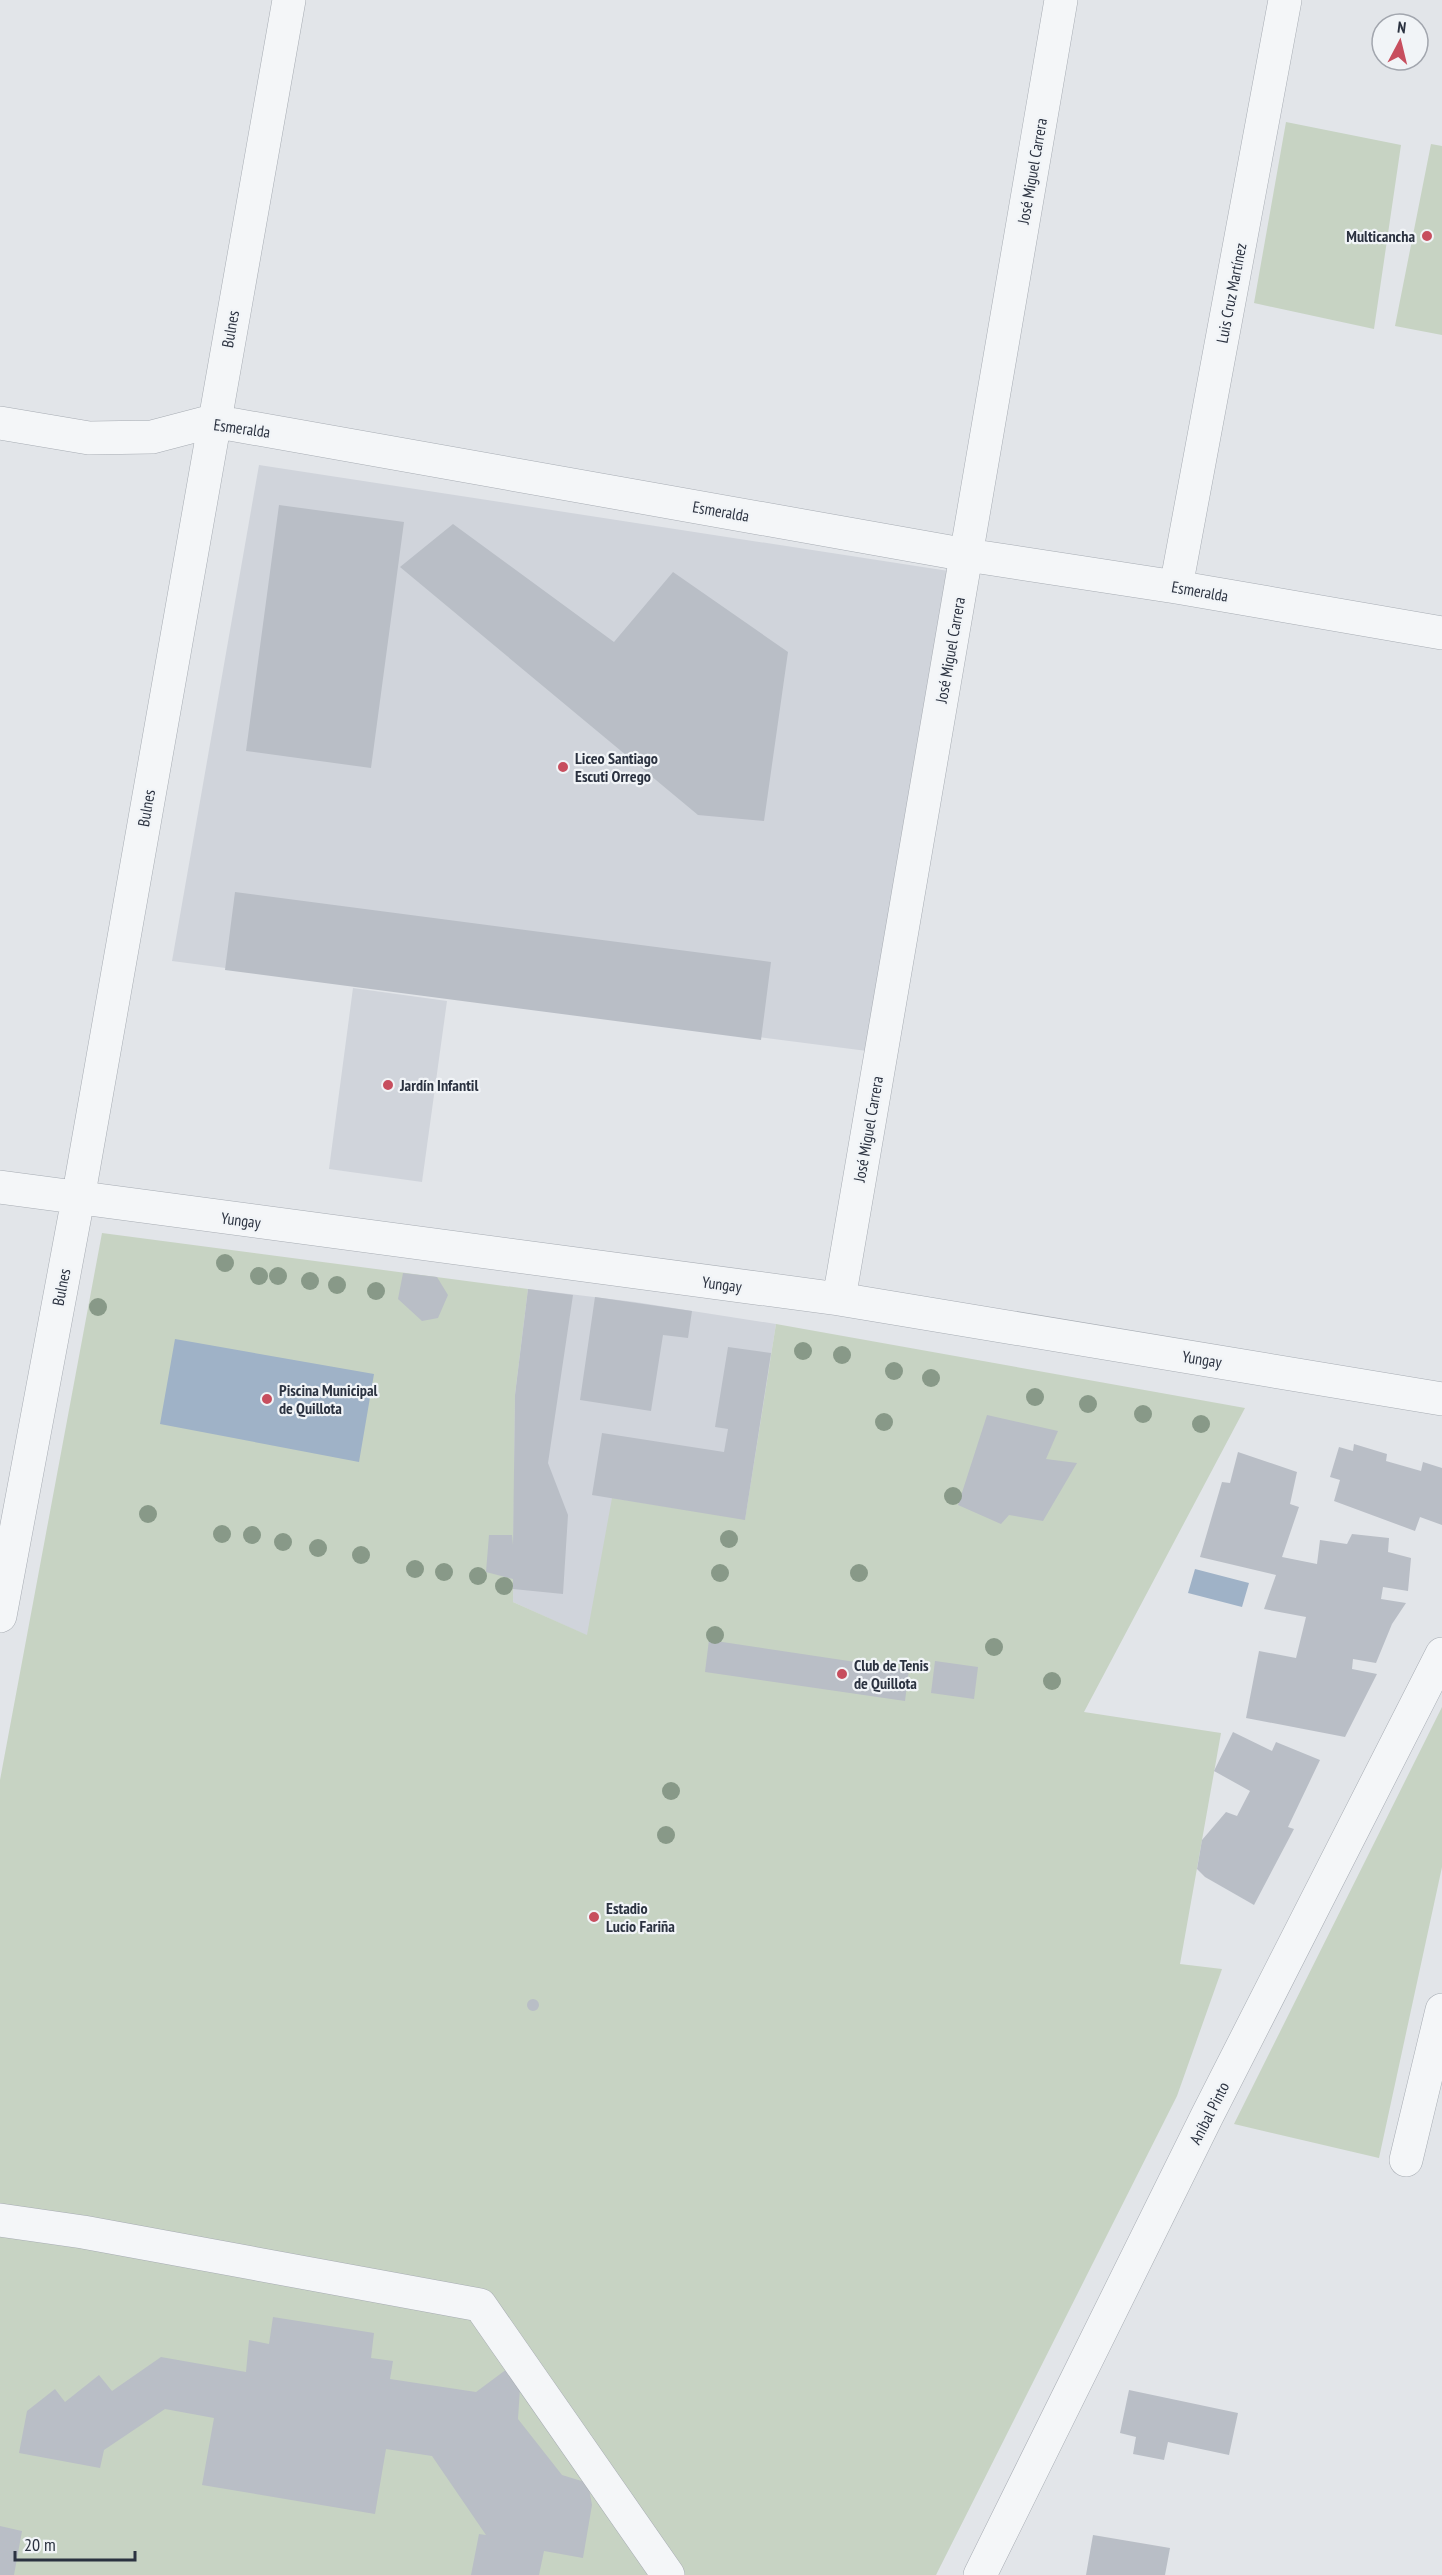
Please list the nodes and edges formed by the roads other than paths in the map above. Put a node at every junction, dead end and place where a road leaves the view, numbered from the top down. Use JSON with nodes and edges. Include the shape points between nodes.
{"nodes":[{"id":1,"x":289,"y":0,"type":"edge"},
{"id":2,"x":1061,"y":0,"type":"edge"},
{"id":3,"x":1285,"y":0,"type":"edge"},
{"id":4,"x":213,"y":421,"type":"junction"},
{"id":5,"x":0,"y":423,"type":"edge"},
{"id":6,"x":967,"y":555,"type":"junction"},
{"id":7,"x":1176,"y":587,"type":"junction"},
{"id":8,"x":1442,"y":633,"type":"edge"},
{"id":9,"x":0,"y":1187,"type":"edge"},
{"id":10,"x":78,"y":1199,"type":"junction"},
{"id":11,"x":839,"y":1299,"type":"junction"},
{"id":12,"x":1442,"y":1399,"type":"edge"},
{"id":13,"x":0,"y":1616,"type":"edge"},
{"id":14,"x":1442,"y":1654,"type":"edge"},
{"id":15,"x":1442,"y":2010,"type":"edge"},
{"id":16,"x":1435,"y":2068,"type":"edge"},
{"id":17,"x":1406,"y":2160,"type":"dead end"},
{"id":18,"x":0,"y":2220,"type":"edge"},
{"id":19,"x":668,"y":2575,"type":"edge"},
{"id":20,"x":980,"y":2575,"type":"edge"}],
"edges":[{"from":1,"to":4,"type":"street","name":"Bulnes"},
{"from":2,"to":6,"type":"street","name":"José Miguel Carrera"},
{"from":3,"to":7,"type":"street","name":"Luis Cruz Martínez"},
{"from":4,"to":5,"type":"street","name":"Esmeralda","via":[[152,437],[89,438]]},
{"from":4,"to":6,"type":"street","name":"Esmeralda"},
{"from":4,"to":10,"type":"street","name":"Bulnes"},
{"from":6,"to":7,"type":"street","name":"Esmeralda"},
{"from":6,"to":11,"type":"street","name":"José Miguel Carrera"},
{"from":7,"to":8,"type":"street","name":"Esmeralda"},
{"from":9,"to":10,"type":"street","name":"Yungay"},
{"from":10,"to":11,"type":"street","name":"Yungay"},
{"from":10,"to":13,"type":"street","name":"Bulnes"},
{"from":11,"to":12,"type":"street","name":"Yungay"},
{"from":14,"to":20,"type":"street","name":"Aníbal Pinto","via":[[1207,2115]]},
{"from":15,"to":16,"type":"street"},
{"from":16,"to":17,"type":"street"},
{"from":18,"to":19,"type":"street","via":[[480,2305]]}]}
